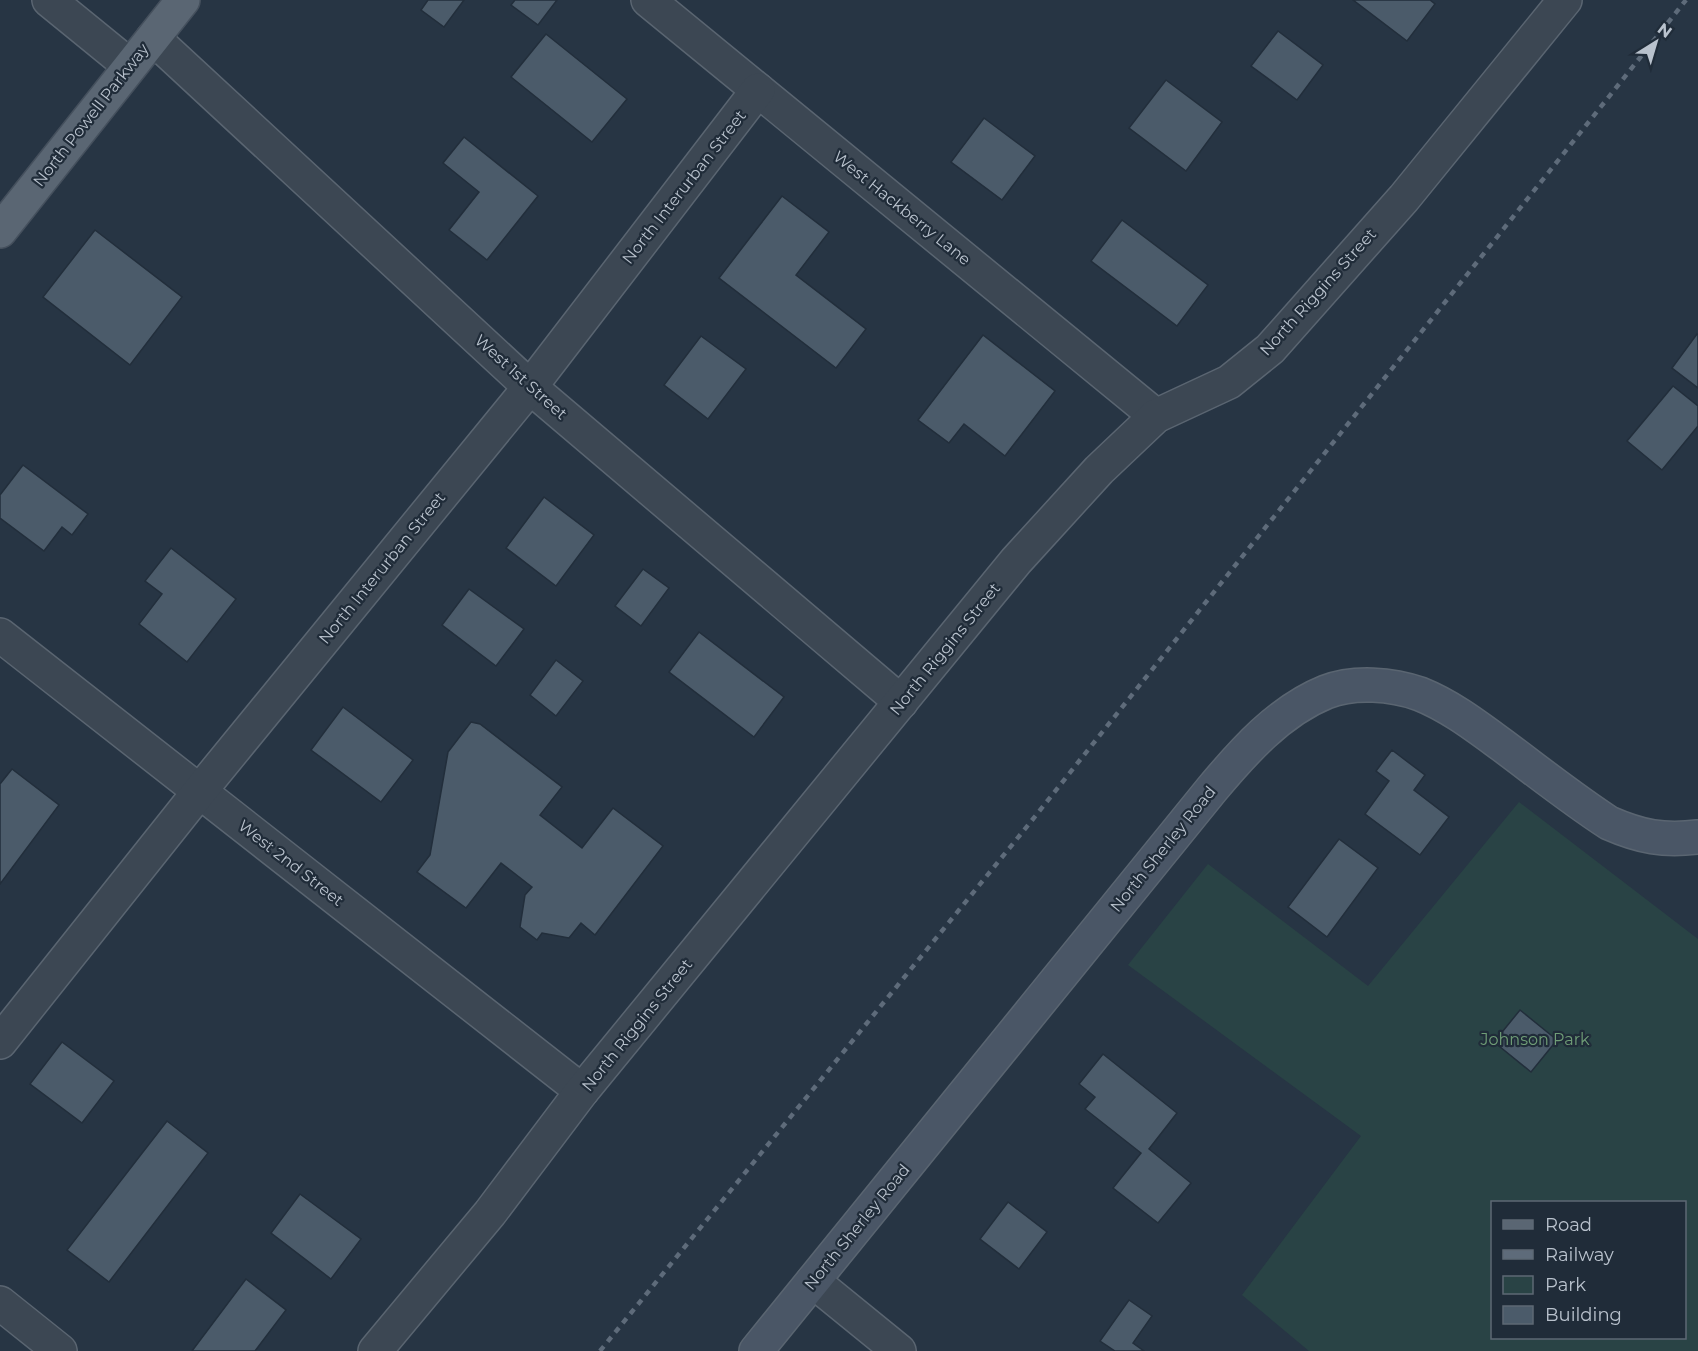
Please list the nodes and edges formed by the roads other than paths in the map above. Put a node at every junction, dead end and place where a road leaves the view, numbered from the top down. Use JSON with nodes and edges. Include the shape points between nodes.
{"nodes":[{"id":1,"x":49,"y":0,"type":"edge"},
{"id":2,"x":183,"y":0,"type":"edge"},
{"id":3,"x":648,"y":0,"type":"edge"},
{"id":4,"x":1565,"y":0,"type":"edge"},
{"id":5,"x":153,"y":38,"type":"junction"},
{"id":6,"x":130,"y":66,"type":"junction"},
{"id":7,"x":758,"y":90,"type":"junction"},
{"id":8,"x":0,"y":231,"type":"edge"},
{"id":9,"x":530,"y":387,"type":"junction"},
{"id":10,"x":1156,"y":416,"type":"junction"},
{"id":11,"x":0,"y":635,"type":"edge"},
{"id":12,"x":901,"y":702,"type":"junction"},
{"id":13,"x":199,"y":792,"type":"junction"},
{"id":14,"x":1698,"y":837,"type":"edge"},
{"id":15,"x":0,"y":1042,"type":"edge"},
{"id":16,"x":582,"y":1091,"type":"junction"},
{"id":17,"x":813,"y":1281,"type":"junction"},
{"id":18,"x":0,"y":1303,"type":"edge"},
{"id":19,"x":60,"y":1351,"type":"edge"},
{"id":20,"x":375,"y":1351,"type":"edge"},
{"id":21,"x":756,"y":1351,"type":"edge"},
{"id":22,"x":899,"y":1351,"type":"edge"}],
"edges":[{"from":1,"to":6,"type":"street"},
{"from":2,"to":5,"type":"main road","name":"North Powell Parkway"},
{"from":3,"to":7,"type":"street","name":"West Hackberry Lane"},
{"from":4,"to":10,"type":"street","name":"North Riggins Street","via":[[1404,198],[1270,349],[1229,382]]},
{"from":5,"to":6,"type":"main road","name":"North Powell Parkway"},
{"from":5,"to":9,"type":"street","name":"West 1st Street"},
{"from":6,"to":8,"type":"main road","name":"North Powell Parkway"},
{"from":7,"to":9,"type":"street","name":"North Interurban Street"},
{"from":7,"to":10,"type":"street","name":"West Hackberry Lane"},
{"from":9,"to":12,"type":"street","name":"West 1st Street"},
{"from":9,"to":13,"type":"street","name":"North Interurban Street"},
{"from":10,"to":12,"type":"street","name":"North Riggins Street","via":[[1099,470],[1016,561]]},
{"from":11,"to":13,"type":"street","name":"West 2nd Street"},
{"from":12,"to":16,"type":"street","name":"North Riggins Street"},
{"from":13,"to":15,"type":"street","name":"North Interurban Street"},
{"from":13,"to":16,"type":"street","name":"West 2nd Street"},
{"from":14,"to":17,"type":"main road","name":"North Sherley Road","via":[[1652,838],[1609,823],[1466,719],[1419,694],[1367,686],[1325,693],[1267,730],[1232,765]]},
{"from":16,"to":20,"type":"street","name":"North Riggins Street","via":[[490,1213]]},
{"from":17,"to":21,"type":"main road","name":"North Sherley Road"},
{"from":17,"to":22,"type":"street"},
{"from":18,"to":19,"type":"street"}]}
